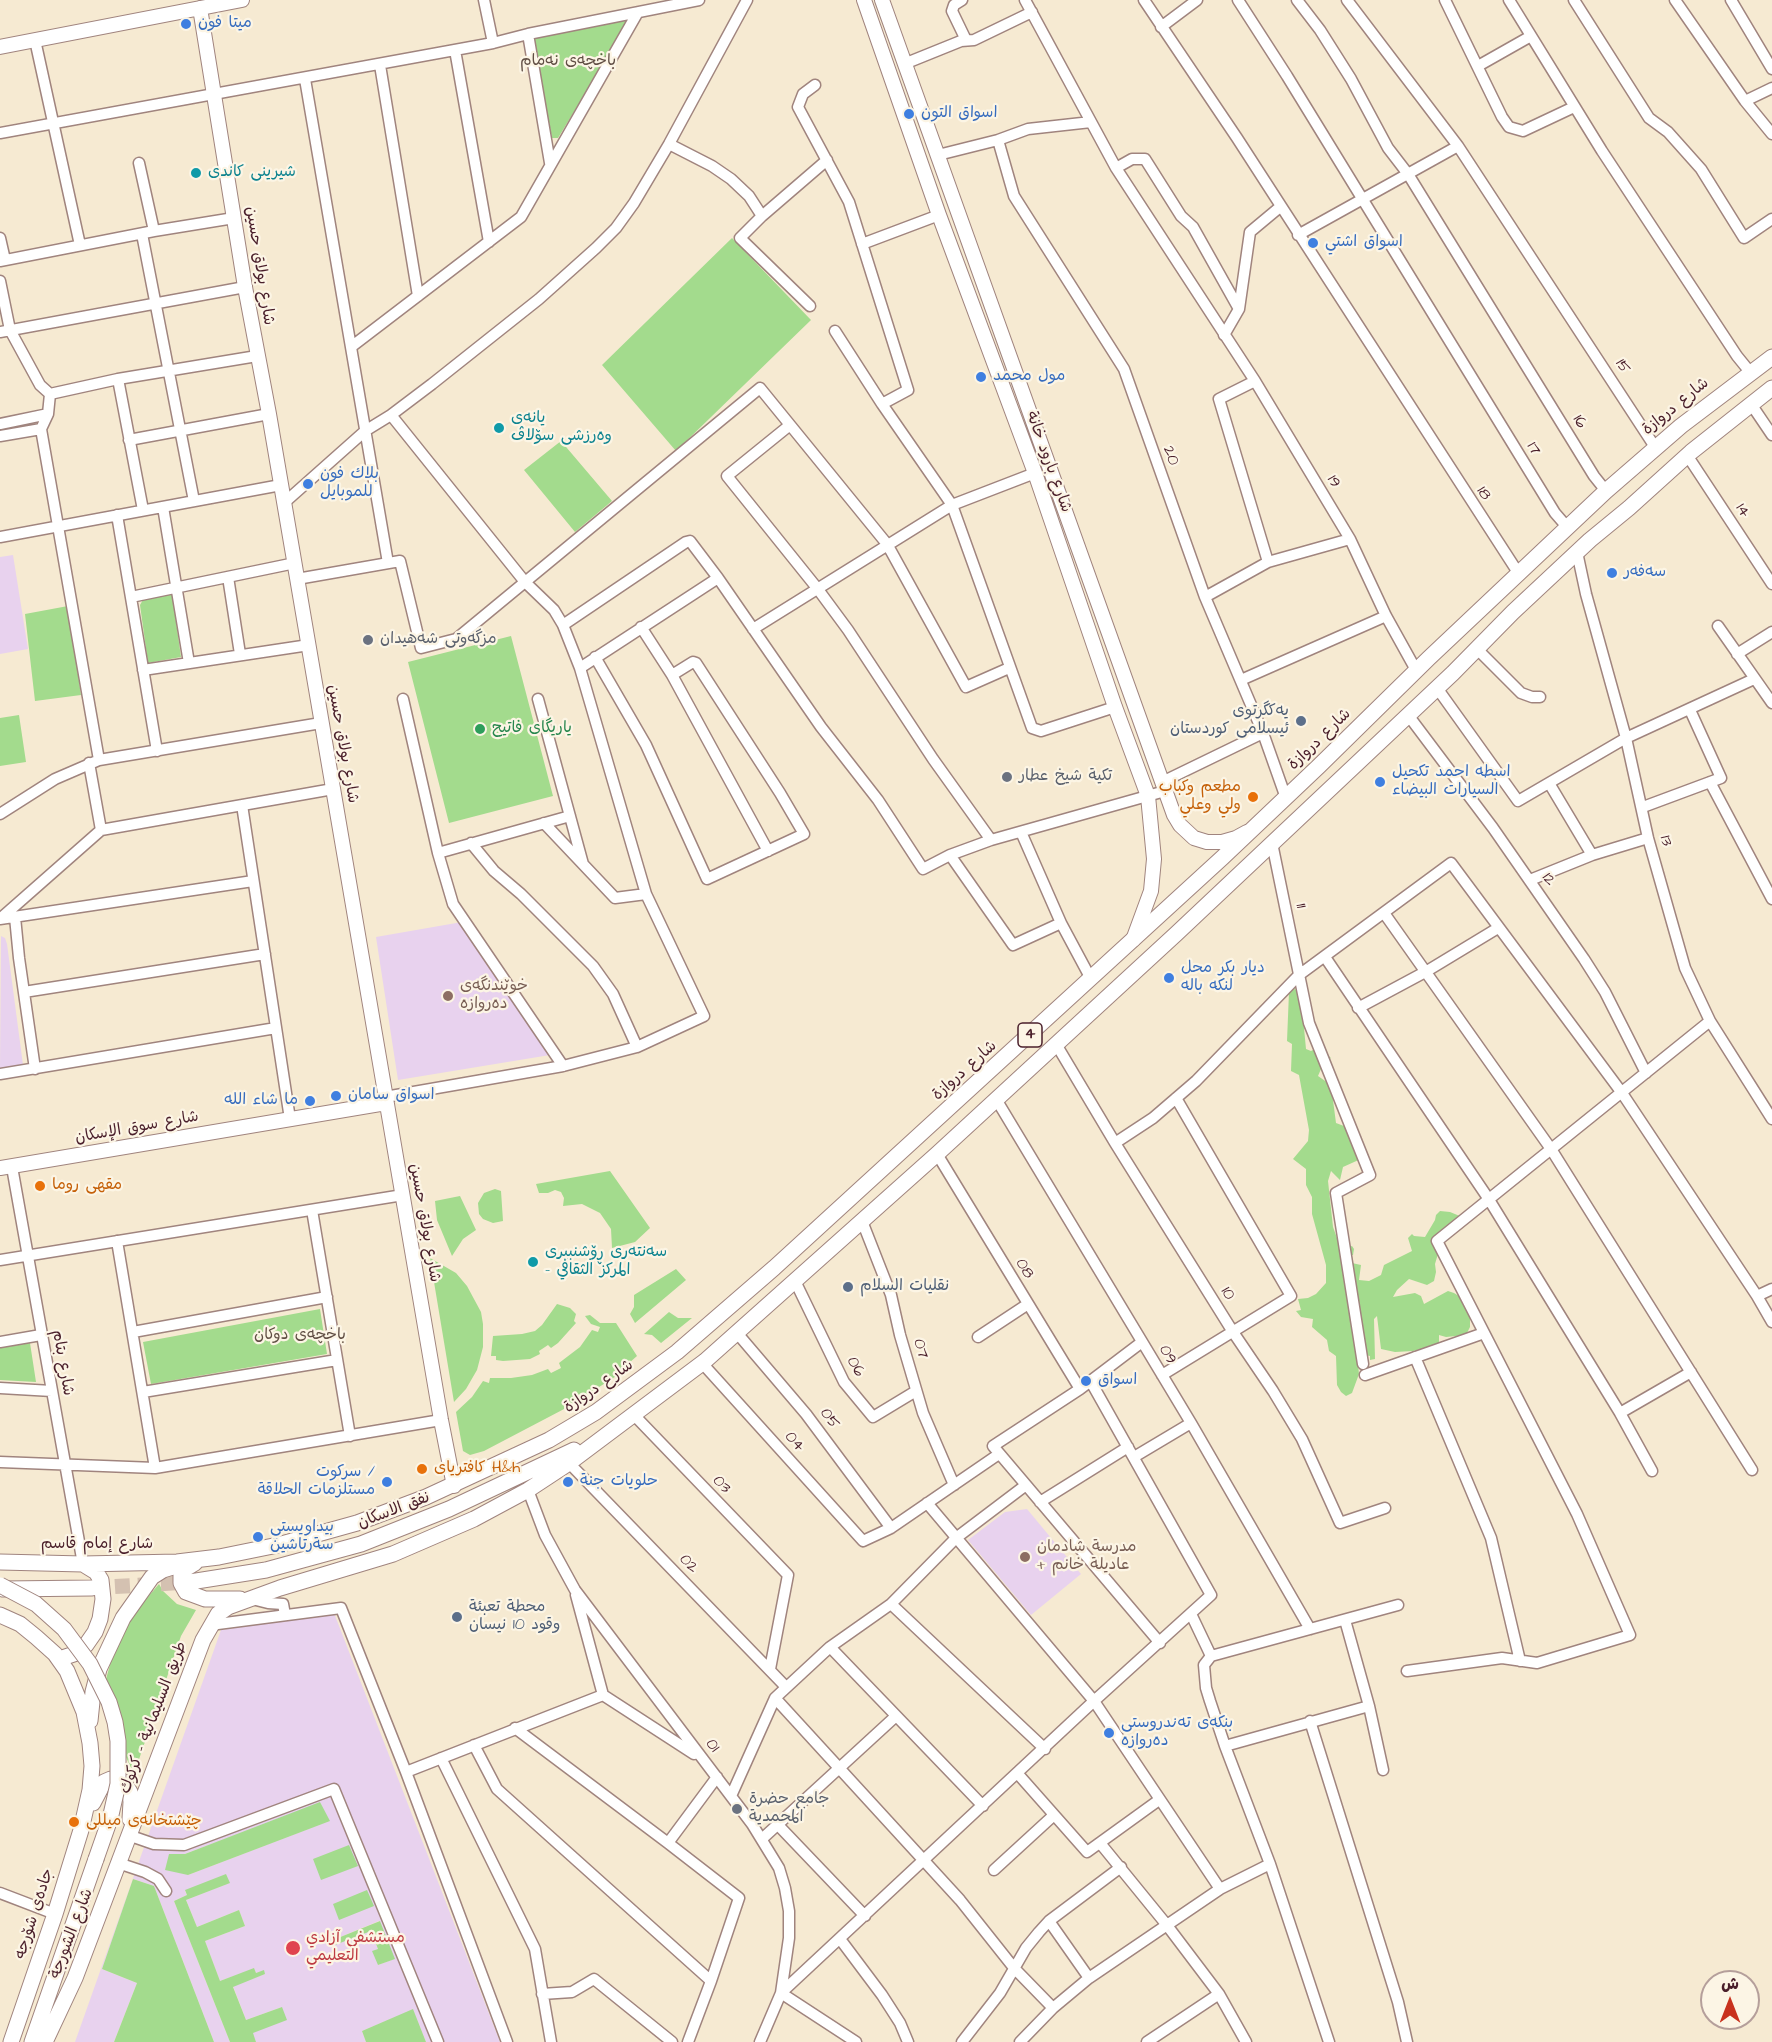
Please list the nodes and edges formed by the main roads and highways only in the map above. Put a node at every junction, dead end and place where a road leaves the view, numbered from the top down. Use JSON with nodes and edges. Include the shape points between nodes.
{"nodes":[{"id":1,"x":1772,"y":357,"type":"edge"},
{"id":2,"x":1772,"y":388,"type":"edge"},
{"id":3,"x":995,"y":1068,"type":"junction"},
{"id":4,"x":1011,"y":1085,"type":"junction"},
{"id":5,"x":600,"y":1438,"type":"junction"},
{"id":6,"x":219,"y":1557,"type":"junction"},
{"id":7,"x":195,"y":1561,"type":"junction"},
{"id":8,"x":0,"y":1562,"type":"edge"},
{"id":9,"x":83,"y":1564,"type":"junction"},
{"id":10,"x":190,"y":1582,"type":"tunnel mouth"},
{"id":11,"x":0,"y":1587,"type":"edge"},
{"id":12,"x":92,"y":1588,"type":"tunnel mouth"},
{"id":13,"x":252,"y":1599,"type":"junction"},
{"id":14,"x":0,"y":1615,"type":"edge"},
{"id":15,"x":59,"y":1659,"type":"junction"},
{"id":16,"x":89,"y":1733,"type":"junction"},
{"id":17,"x":81,"y":1830,"type":"junction"},
{"id":18,"x":128,"y":1836,"type":"junction"},
{"id":19,"x":11,"y":2042,"type":"edge"},
{"id":20,"x":32,"y":2042,"type":"edge"},
{"id":21,"x":45,"y":2042,"type":"edge"}],
"edges":[{"from":1,"to":3,"type":"main road","name":"شارع دروازة","number":"4","via":[[1655,447],[1606,491],[1286,798]]},
{"from":2,"to":4,"type":"main road","number":"4","via":[[1687,455],[1577,552],[1437,688]]},
{"from":3,"to":4,"type":"main road"},
{"from":3,"to":6,"type":"main road","name":"شارع دروازة","number":"4","via":[[739,1299],[646,1376],[572,1427],[453,1486],[394,1510],[278,1545]]},
{"from":4,"to":5,"type":"main road","number":"4","via":[[702,1364]]},
{"from":5,"to":10,"type":"main road","name":"نفق الاسكان","via":[[449,1509],[368,1541],[266,1570]]},
{"from":5,"to":13,"type":"main road","via":[[528,1490],[433,1538]]},
{"from":6,"to":7,"type":"main road","name":"شارع دروازة","number":"4"},
{"from":6,"to":13,"type":"main road","via":[[185,1569],[181,1578],[184,1589],[205,1599]]},
{"from":7,"to":9,"type":"main road","name":"شارع إمام قاسم"},
{"from":7,"to":16,"type":"main road","via":[[157,1573],[129,1607],[99,1669]]},
{"from":8,"to":9,"type":"main road","name":"شارع إمام قاسم"},
{"from":9,"to":15,"type":"main road","via":[[101,1580],[100,1619],[86,1645]]},
{"from":11,"to":12,"type":"main road"},
{"from":11,"to":20,"type":"main road","bridge":true,"via":[[36,1604],[64,1629],[90,1664],[109,1702],[118,1741],[118,1785],[110,1819]]},
{"from":13,"to":18,"type":"main road","name":"طريق السليمانية - كركوك","via":[[228,1607],[214,1619],[202,1640]]},
{"from":14,"to":15,"type":"main road","via":[[27,1630]]},
{"from":15,"to":16,"type":"main road","via":[[77,1691]]},
{"from":16,"to":17,"type":"main road","via":[[91,1778]]},
{"from":17,"to":18,"type":"main road","via":[[101,1786],[119,1779],[127,1785],[131,1799]]},
{"from":17,"to":19,"type":"main road","name":"جادەی شۆرجە"},
{"from":18,"to":21,"type":"main road","name":"شارع الشورجة","via":[[75,1978]]}]}
